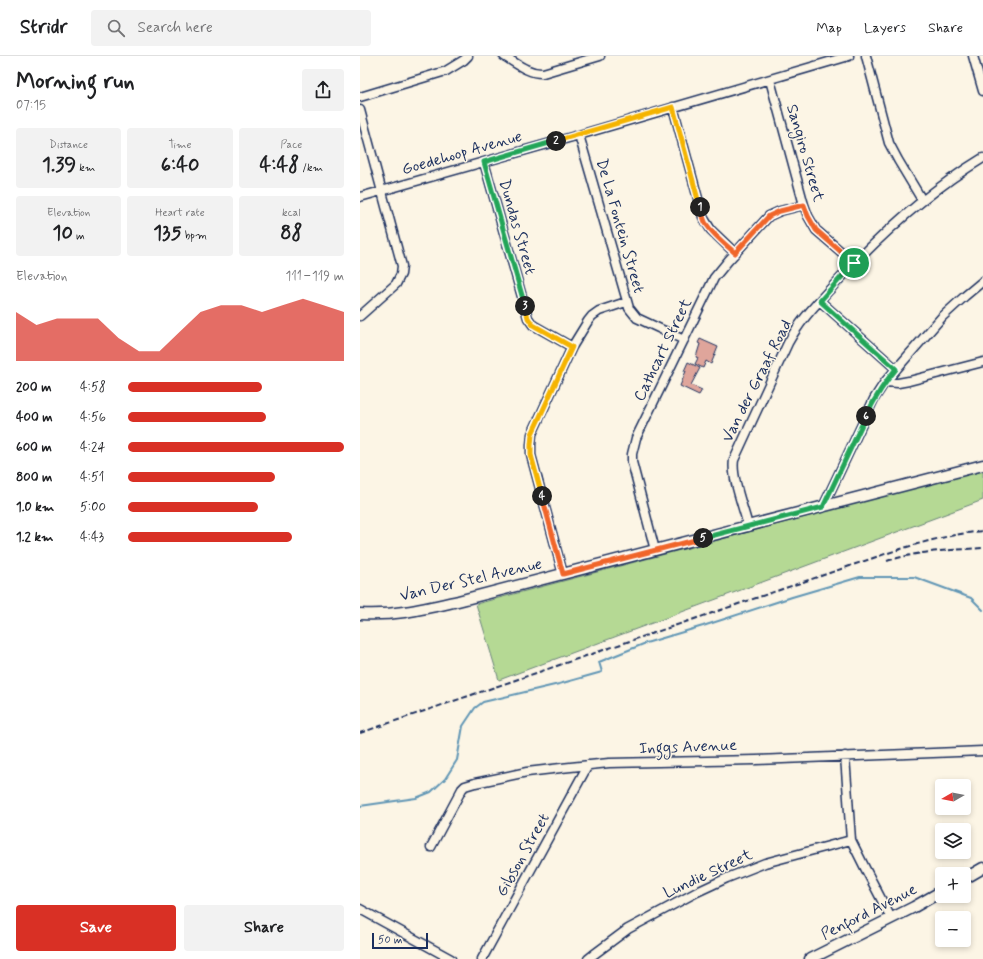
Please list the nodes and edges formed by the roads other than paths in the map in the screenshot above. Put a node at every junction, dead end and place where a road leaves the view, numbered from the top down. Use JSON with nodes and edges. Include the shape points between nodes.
{"nodes":[{"id":1,"x":468,"y":56,"type":"edge"},
{"id":2,"x":504,"y":56,"type":"edge"},
{"id":3,"x":600,"y":56,"type":"edge"},
{"id":4,"x":849,"y":56,"type":"edge"},
{"id":5,"x":866,"y":56,"type":"edge"},
{"id":6,"x":973,"y":56,"type":"edge"},
{"id":7,"x":770,"y":80,"type":"junction"},
{"id":8,"x":983,"y":91,"type":"edge"},
{"id":9,"x":360,"y":97,"type":"edge"},
{"id":10,"x":673,"y":107,"type":"junction"},
{"id":11,"x":360,"y":110,"type":"edge"},
{"id":12,"x":579,"y":135,"type":"junction"},
{"id":13,"x":983,"y":158,"type":"edge"},
{"id":14,"x":484,"y":162,"type":"junction"},
{"id":15,"x":383,"y":191,"type":"junction"},
{"id":16,"x":360,"y":197,"type":"edge"},
{"id":17,"x":922,"y":200,"type":"junction"},
{"id":18,"x":804,"y":205,"type":"junction"},
{"id":19,"x":735,"y":253,"type":"junction"},
{"id":20,"x":854,"y":263,"type":"junction"},
{"id":21,"x":983,"y":281,"type":"edge"},
{"id":22,"x":820,"y":301,"type":"junction"},
{"id":23,"x":626,"y":302,"type":"junction"},
{"id":24,"x":360,"y":316,"type":"edge"},
{"id":25,"x":684,"y":340,"type":"junction"},
{"id":26,"x":572,"y":347,"type":"junction"},
{"id":27,"x":983,"y":362,"type":"edge"},
{"id":28,"x":896,"y":369,"type":"junction"},
{"id":29,"x":885,"y":382,"type":"junction"},
{"id":30,"x":983,"y":465,"type":"edge"},
{"id":31,"x":823,"y":507,"type":"junction"},
{"id":32,"x":748,"y":526,"type":"junction"},
{"id":33,"x":655,"y":550,"type":"junction"},
{"id":34,"x":563,"y":574,"type":"junction"},
{"id":35,"x":360,"y":614,"type":"edge"},
{"id":36,"x":983,"y":750,"type":"edge"},
{"id":37,"x":845,"y":756,"type":"junction"},
{"id":38,"x":588,"y":765,"type":"junction"},
{"id":39,"x":851,"y":840,"type":"junction"},
{"id":40,"x":431,"y":847,"type":"dead end"},
{"id":41,"x":983,"y":868,"type":"edge"},
{"id":42,"x":971,"y":875,"type":"edge"},
{"id":43,"x":935,"y":895,"type":"edge"},
{"id":44,"x":360,"y":909,"type":"edge"},
{"id":45,"x":891,"y":918,"type":"junction"},
{"id":46,"x":815,"y":958,"type":"edge"},
{"id":47,"x":451,"y":959,"type":"edge"},
{"id":48,"x":482,"y":959,"type":"edge"},
{"id":49,"x":588,"y":959,"type":"edge"}],
"edges":[{"from":1,"to":9,"type":"street","via":[[446,71]]},
{"from":2,"to":3,"type":"street","via":[[529,71],[543,73]]},
{"from":4,"to":7,"type":"street","name":"Goedehoop Avenue"},
{"from":5,"to":17,"type":"street","via":[[889,143]]},
{"from":6,"to":8,"type":"street"},
{"from":7,"to":10,"type":"street","name":"Goedehoop Avenue"},
{"from":7,"to":18,"type":"street","name":"Sangiro Street"},
{"from":10,"to":12,"type":"street","name":"Goedehoop Avenue"},
{"from":10,"to":19,"type":"street","via":[[703,217],[711,230]]},
{"from":11,"to":15,"type":"street"},
{"from":12,"to":14,"type":"street","name":"Goedehoop Avenue"},
{"from":12,"to":23,"type":"street","name":"De La Fontein Street"},
{"from":13,"to":17,"type":"street","name":"Van der Graaf Road"},
{"from":14,"to":15,"type":"street","name":"Goedehoop Avenue"},
{"from":14,"to":26,"type":"street","name":"Dundas Street","via":[[528,318],[533,325]]},
{"from":15,"to":16,"type":"street","name":"Goedehoop Avenue"},
{"from":15,"to":24,"type":"street","via":[[402,266],[401,274],[396,284]]},
{"from":17,"to":20,"type":"street","name":"Van der Graaf Road"},
{"from":18,"to":19,"type":"street","name":"Cathcart Street","via":[[769,216]]},
{"from":18,"to":20,"type":"street","name":"Sangiro Street","via":[[816,230]]},
{"from":19,"to":25,"type":"street","name":"Cathcart Street","via":[[714,278]]},
{"from":20,"to":22,"type":"street","name":"Van der Graaf Road"},
{"from":21,"to":28,"type":"street","via":[[942,317]]},
{"from":22,"to":28,"type":"street"},
{"from":22,"to":32,"type":"street","name":"Van der Graaf Road","via":[[798,326],[788,343],[734,460],[735,477]]},
{"from":23,"to":25,"type":"street","name":"De La Fontein Street","via":[[637,318]]},
{"from":23,"to":26,"type":"street","via":[[592,316]]},
{"from":25,"to":33,"type":"street","name":"Cathcart Street","via":[[636,438],[632,454]]},
{"from":26,"to":34,"type":"street","via":[[532,434],[531,445],[531,455]]},
{"from":27,"to":29,"type":"street","via":[[909,381]]},
{"from":28,"to":29,"type":"street"},
{"from":29,"to":31,"type":"street"},
{"from":30,"to":31,"type":"street","name":"Van Der Stel Avenue"},
{"from":31,"to":32,"type":"street","name":"Van Der Stel Avenue"},
{"from":32,"to":33,"type":"street","name":"Van Der Stel Avenue"},
{"from":33,"to":34,"type":"street","name":"Van Der Stel Avenue"},
{"from":34,"to":35,"type":"street","name":"Van Der Stel Avenue","via":[[417,611]]},
{"from":36,"to":37,"type":"street","name":"Inggs Avenue"},
{"from":37,"to":38,"type":"street","name":"Inggs Avenue"},
{"from":37,"to":39,"type":"street"},
{"from":38,"to":40,"type":"street","name":"Inggs Avenue","via":[[528,772],[465,786]]},
{"from":38,"to":48,"type":"street","name":"Gibson Street"},
{"from":39,"to":45,"type":"street"},
{"from":39,"to":49,"type":"street","name":"Lundie Street","via":[[765,863],[727,878],[628,929]]},
{"from":41,"to":42,"type":"street"},
{"from":43,"to":45,"type":"street","name":"Penford Avenue"},
{"from":44,"to":47,"type":"street"},
{"from":45,"to":46,"type":"street","name":"Penford Avenue"}]}
